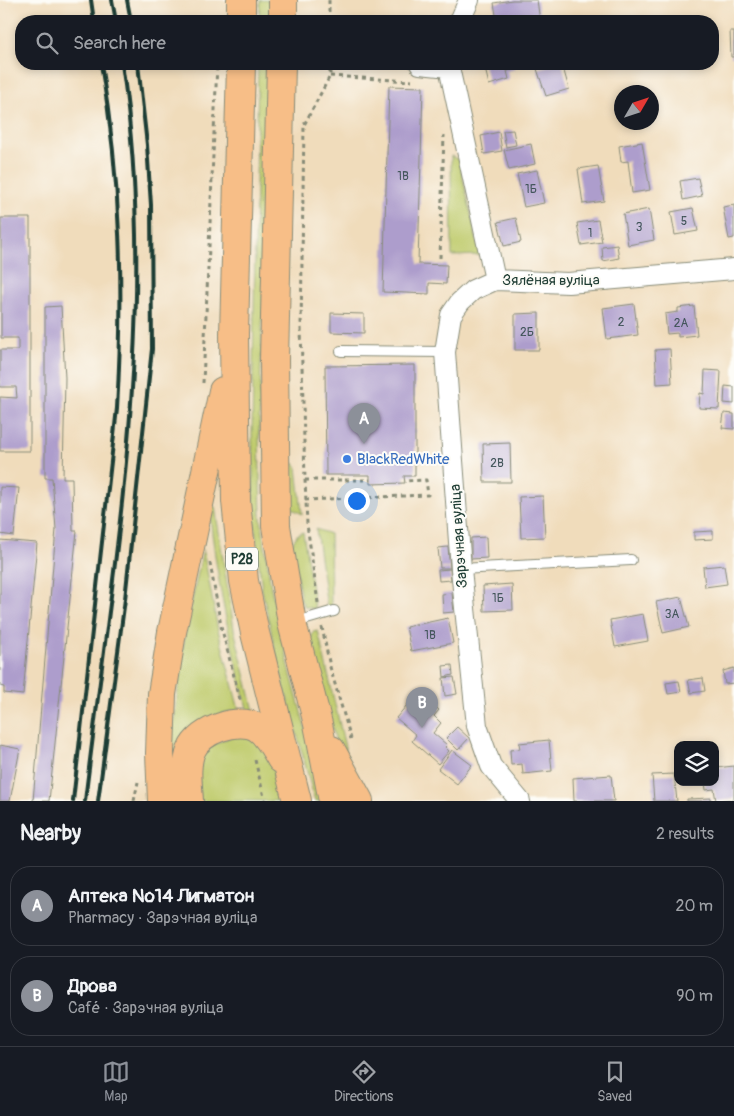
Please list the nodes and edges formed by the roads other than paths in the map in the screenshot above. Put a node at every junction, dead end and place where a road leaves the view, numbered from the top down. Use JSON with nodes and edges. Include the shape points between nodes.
{"nodes":[{"id":1,"x":241,"y":0,"type":"edge"},
{"id":2,"x":283,"y":0,"type":"edge"},
{"id":3,"x":469,"y":0,"type":"edge"},
{"id":4,"x":241,"y":15,"type":"edge"},
{"id":5,"x":283,"y":15,"type":"edge"},
{"id":6,"x":463,"y":15,"type":"edge"},
{"id":7,"x":240,"y":70,"type":"edge"},
{"id":8,"x":281,"y":70,"type":"edge"},
{"id":9,"x":450,"y":70,"type":"edge"},
{"id":10,"x":734,"y":269,"type":"edge"},
{"id":11,"x":494,"y":280,"type":"junction"},
{"id":12,"x":234,"y":334,"type":"junction"},
{"id":13,"x":341,"y":351,"type":"dead end"},
{"id":14,"x":445,"y":352,"type":"junction"},
{"id":15,"x":631,"y":560,"type":"dead end"},
{"id":16,"x":460,"y":569,"type":"junction"},
{"id":17,"x":334,"y":611,"type":"dead end"},
{"id":18,"x":292,"y":623,"type":"junction"},
{"id":19,"x":318,"y":724,"type":"junction"},
{"id":20,"x":294,"y":789,"type":"edge"},
{"id":21,"x":162,"y":801,"type":"edge"},
{"id":22,"x":189,"y":801,"type":"edge"},
{"id":23,"x":334,"y":801,"type":"edge"},
{"id":24,"x":359,"y":801,"type":"edge"},
{"id":25,"x":520,"y":801,"type":"edge"}],
"edges":[{"from":1,"to":4,"type":"highway"},
{"from":2,"to":5,"type":"highway"},
{"from":3,"to":6,"type":"street"},
{"from":7,"to":12,"type":"highway","number":"Р28"},
{"from":8,"to":18,"type":"highway","number":"Р28","via":[[274,479],[276,526]]},
{"from":9,"to":11,"type":"street","name":"Зялёная вуліца"},
{"from":10,"to":11,"type":"street","name":"Зялёная вуліца","via":[[568,283]]},
{"from":11,"to":14,"type":"street","name":"Зарэчная вуліца","via":[[474,290],[451,315]]},
{"from":12,"to":20,"type":"highway","number":"Р28","via":[[236,501],[244,582]]},
{"from":12,"to":21,"type":"highway","number":"Р28","via":[[162,694]]},
{"from":13,"to":14,"type":"lane"},
{"from":14,"to":16,"type":"street","name":"Зарэчная вуліца"},
{"from":15,"to":16,"type":"lane"},
{"from":16,"to":25,"type":"street","name":"Зарэчная вуліца","via":[[477,726],[491,766]]},
{"from":17,"to":18,"type":"lane"},
{"from":18,"to":19,"type":"highway","number":"Р28"},
{"from":19,"to":23,"type":"highway","number":"Р28"},
{"from":19,"to":24,"type":"highway","number":"Р28"},
{"from":20,"to":22,"type":"highway","number":"Р28","via":[[273,745],[258,728],[246,723],[232,724],[200,739],[192,749],[188,765]]}]}
